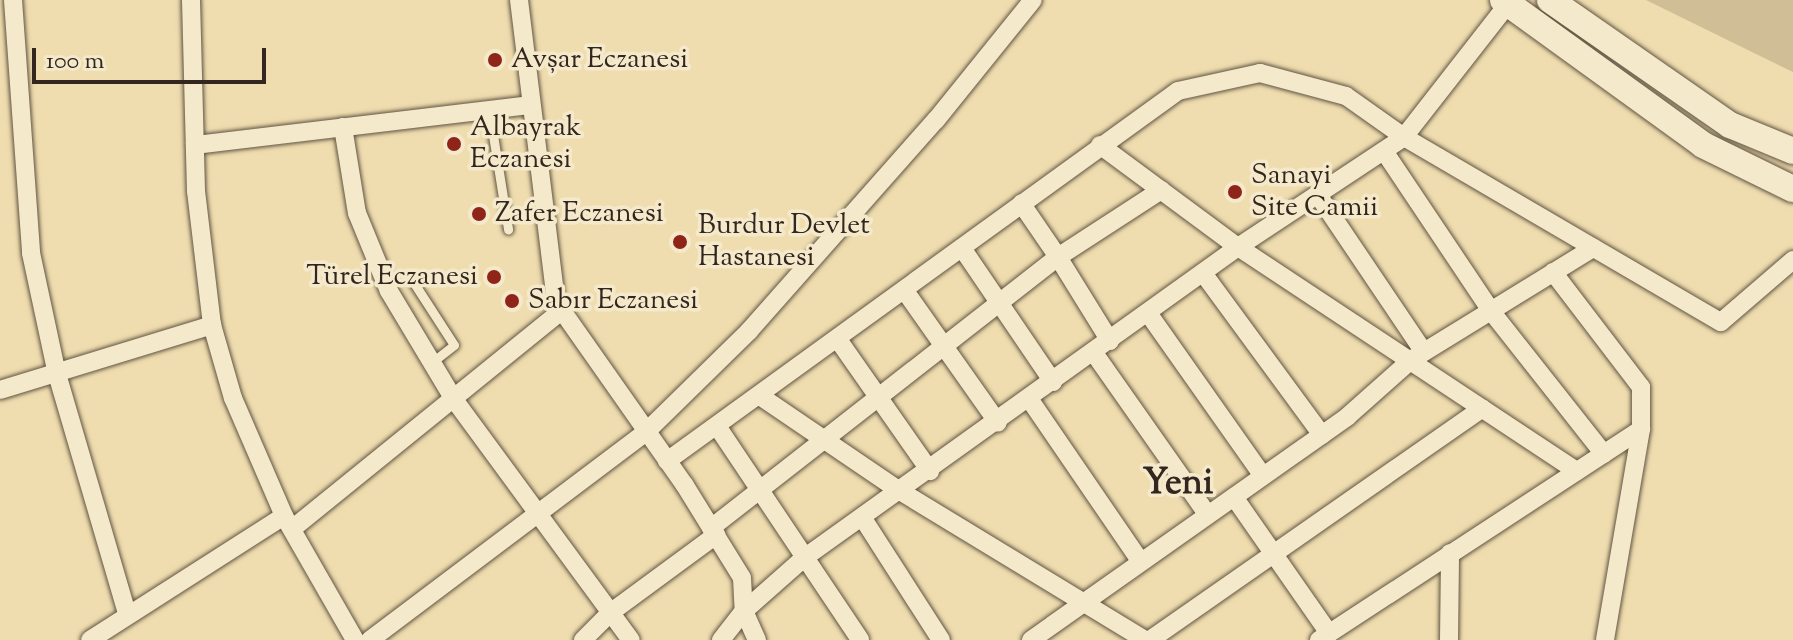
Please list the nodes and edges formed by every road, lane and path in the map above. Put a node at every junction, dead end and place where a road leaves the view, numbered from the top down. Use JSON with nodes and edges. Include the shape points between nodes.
{"nodes":[{"id":1,"x":13,"y":0,"type":"edge"},
{"id":2,"x":191,"y":0,"type":"edge"},
{"id":3,"x":519,"y":0,"type":"edge"},
{"id":4,"x":1033,"y":0,"type":"edge"},
{"id":5,"x":1550,"y":0,"type":"edge"},
{"id":6,"x":1508,"y":1,"type":"edge"},
{"id":7,"x":529,"y":105,"type":"junction"},
{"id":8,"x":489,"y":110,"type":"junction"},
{"id":9,"x":343,"y":127,"type":"junction"},
{"id":10,"x":1404,"y":137,"type":"junction"},
{"id":11,"x":195,"y":145,"type":"junction"},
{"id":12,"x":1100,"y":145,"type":"junction"},
{"id":13,"x":1384,"y":151,"type":"junction"},
{"id":14,"x":1793,"y":151,"type":"edge"},
{"id":15,"x":1793,"y":189,"type":"edge"},
{"id":16,"x":1161,"y":190,"type":"junction"},
{"id":17,"x":1318,"y":195,"type":"junction"},
{"id":18,"x":1021,"y":203,"type":"junction"},
{"id":19,"x":508,"y":229,"type":"dead end"},
{"id":20,"x":1238,"y":247,"type":"junction"},
{"id":21,"x":962,"y":248,"type":"junction"},
{"id":22,"x":1593,"y":248,"type":"junction"},
{"id":23,"x":1058,"y":257,"type":"junction"},
{"id":24,"x":1793,"y":260,"type":"edge"},
{"id":25,"x":1553,"y":272,"type":"junction"},
{"id":26,"x":1203,"y":273,"type":"junction"},
{"id":27,"x":412,"y":280,"type":"dead end"},
{"id":28,"x":905,"y":291,"type":"junction"},
{"id":29,"x":999,"y":303,"type":"junction"},
{"id":30,"x":562,"y":310,"type":"junction"},
{"id":31,"x":1491,"y":311,"type":"junction"},
{"id":32,"x":1148,"y":313,"type":"junction"},
{"id":33,"x":212,"y":325,"type":"junction"},
{"id":34,"x":839,"y":341,"type":"junction"},
{"id":35,"x":1110,"y":341,"type":"junction"},
{"id":36,"x":944,"y":347,"type":"junction"},
{"id":37,"x":1094,"y":353,"type":"junction"},
{"id":38,"x":1418,"y":356,"type":"junction"},
{"id":39,"x":432,"y":362,"type":"junction"},
{"id":40,"x":57,"y":374,"type":"junction"},
{"id":41,"x":1053,"y":382,"type":"junction"},
{"id":42,"x":0,"y":390,"type":"edge"},
{"id":43,"x":760,"y":396,"type":"junction"},
{"id":44,"x":453,"y":398,"type":"junction"},
{"id":45,"x":879,"y":398,"type":"junction"},
{"id":46,"x":1030,"y":400,"type":"junction"},
{"id":47,"x":1482,"y":408,"type":"junction"},
{"id":48,"x":998,"y":423,"type":"junction"},
{"id":49,"x":717,"y":426,"type":"junction"},
{"id":50,"x":1641,"y":429,"type":"junction"},
{"id":51,"x":645,"y":433,"type":"junction"},
{"id":52,"x":1322,"y":435,"type":"junction"},
{"id":53,"x":825,"y":440,"type":"junction"},
{"id":54,"x":1604,"y":454,"type":"junction"},
{"id":55,"x":667,"y":461,"type":"junction"},
{"id":56,"x":930,"y":471,"type":"junction"},
{"id":57,"x":1577,"y":471,"type":"junction"},
{"id":58,"x":1263,"y":476,"type":"junction"},
{"id":59,"x":759,"y":490,"type":"junction"},
{"id":60,"x":900,"y":491,"type":"junction"},
{"id":61,"x":1234,"y":497,"type":"junction"},
{"id":62,"x":1208,"y":515,"type":"junction"},
{"id":63,"x":535,"y":516,"type":"junction"},
{"id":64,"x":862,"y":517,"type":"junction"},
{"id":65,"x":288,"y":522,"type":"junction"},
{"id":66,"x":714,"y":531,"type":"junction"},
{"id":67,"x":1450,"y":553,"type":"junction"},
{"id":68,"x":1273,"y":554,"type":"junction"},
{"id":69,"x":804,"y":558,"type":"junction"},
{"id":70,"x":1141,"y":562,"type":"junction"},
{"id":71,"x":1083,"y":604,"type":"junction"},
{"id":72,"x":744,"y":611,"type":"junction"},
{"id":73,"x":610,"y":613,"type":"junction"},
{"id":74,"x":127,"y":614,"type":"junction"},
{"id":75,"x":1324,"y":636,"type":"edge"},
{"id":76,"x":90,"y":640,"type":"edge"},
{"id":77,"x":355,"y":640,"type":"edge"},
{"id":78,"x":370,"y":640,"type":"edge"},
{"id":79,"x":583,"y":640,"type":"edge"},
{"id":80,"x":631,"y":640,"type":"edge"},
{"id":81,"x":721,"y":640,"type":"edge"},
{"id":82,"x":757,"y":640,"type":"edge"},
{"id":83,"x":860,"y":640,"type":"edge"},
{"id":84,"x":941,"y":640,"type":"edge"},
{"id":85,"x":1031,"y":640,"type":"edge"},
{"id":86,"x":1147,"y":640,"type":"edge"},
{"id":87,"x":1449,"y":640,"type":"edge"},
{"id":88,"x":1605,"y":640,"type":"edge"}],
"edges":[{"from":1,"to":40,"type":"street","via":[[31,253]]},
{"from":2,"to":11,"type":"street"},
{"from":3,"to":7,"type":"street"},
{"from":4,"to":51,"type":"street","via":[[936,120],[759,320]]},
{"from":5,"to":14,"type":"main road","via":[[1730,125]]},
{"from":6,"to":10,"type":"street"},
{"from":6,"to":15,"type":"main road","via":[[1703,145]]},
{"from":7,"to":8,"type":"street"},
{"from":7,"to":30,"type":"street","via":[[556,302]]},
{"from":8,"to":9,"type":"street"},
{"from":8,"to":19,"type":"lane"},
{"from":9,"to":11,"type":"street"},
{"from":9,"to":39,"type":"street","via":[[366,241]]},
{"from":10,"to":12,"type":"street","via":[[1346,96],[1260,73],[1178,91]]},
{"from":10,"to":13,"type":"street"},
{"from":10,"to":22,"type":"street"},
{"from":11,"to":33,"type":"street"},
{"from":12,"to":16,"type":"street"},
{"from":12,"to":18,"type":"street"},
{"from":13,"to":17,"type":"street"},
{"from":13,"to":31,"type":"street"},
{"from":16,"to":20,"type":"street"},
{"from":16,"to":23,"type":"street"},
{"from":17,"to":20,"type":"street"},
{"from":17,"to":38,"type":"street"},
{"from":18,"to":21,"type":"street"},
{"from":18,"to":23,"type":"street"},
{"from":20,"to":26,"type":"street"},
{"from":20,"to":38,"type":"street"},
{"from":21,"to":28,"type":"street"},
{"from":21,"to":29,"type":"street"},
{"from":22,"to":24,"type":"street","via":[[1721,322]]},
{"from":22,"to":25,"type":"street"},
{"from":23,"to":29,"type":"street"},
{"from":23,"to":35,"type":"street"},
{"from":25,"to":31,"type":"street"},
{"from":25,"to":50,"type":"street","via":[[1641,387]]},
{"from":26,"to":32,"type":"street"},
{"from":26,"to":52,"type":"street"},
{"from":27,"to":39,"type":"lane","via":[[454,345]]},
{"from":28,"to":34,"type":"street"},
{"from":28,"to":36,"type":"street"},
{"from":29,"to":36,"type":"street"},
{"from":29,"to":41,"type":"street"},
{"from":30,"to":44,"type":"street"},
{"from":30,"to":51,"type":"street"},
{"from":31,"to":38,"type":"street"},
{"from":31,"to":54,"type":"street"},
{"from":32,"to":35,"type":"street"},
{"from":32,"to":58,"type":"street"},
{"from":33,"to":40,"type":"street"},
{"from":33,"to":65,"type":"street","via":[[233,398]]},
{"from":34,"to":43,"type":"street"},
{"from":34,"to":45,"type":"street"},
{"from":35,"to":37,"type":"street"},
{"from":36,"to":45,"type":"street"},
{"from":36,"to":48,"type":"street"},
{"from":37,"to":41,"type":"street"},
{"from":37,"to":62,"type":"street"},
{"from":38,"to":47,"type":"street"},
{"from":38,"to":52,"type":"street"},
{"from":39,"to":44,"type":"street"},
{"from":40,"to":42,"type":"street"},
{"from":40,"to":74,"type":"street"},
{"from":41,"to":46,"type":"street"},
{"from":43,"to":49,"type":"street"},
{"from":43,"to":53,"type":"street"},
{"from":44,"to":63,"type":"street"},
{"from":44,"to":65,"type":"street"},
{"from":45,"to":53,"type":"street"},
{"from":45,"to":56,"type":"street"},
{"from":46,"to":48,"type":"street"},
{"from":46,"to":70,"type":"street"},
{"from":47,"to":57,"type":"street"},
{"from":47,"to":68,"type":"street"},
{"from":48,"to":56,"type":"street"},
{"from":49,"to":55,"type":"street"},
{"from":49,"to":59,"type":"street"},
{"from":50,"to":54,"type":"street"},
{"from":50,"to":88,"type":"street"},
{"from":51,"to":55,"type":"street"},
{"from":51,"to":63,"type":"street"},
{"from":52,"to":58,"type":"street"},
{"from":53,"to":59,"type":"street"},
{"from":53,"to":60,"type":"street"},
{"from":54,"to":57,"type":"street"},
{"from":55,"to":66,"type":"street"},
{"from":56,"to":60,"type":"street"},
{"from":57,"to":67,"type":"street"},
{"from":58,"to":61,"type":"street"},
{"from":59,"to":66,"type":"street"},
{"from":59,"to":69,"type":"street"},
{"from":60,"to":64,"type":"street"},
{"from":60,"to":71,"type":"street"},
{"from":61,"to":62,"type":"street"},
{"from":61,"to":68,"type":"street"},
{"from":62,"to":70,"type":"street"},
{"from":63,"to":73,"type":"street"},
{"from":63,"to":78,"type":"street"},
{"from":64,"to":69,"type":"street"},
{"from":64,"to":84,"type":"street"},
{"from":65,"to":74,"type":"street"},
{"from":65,"to":77,"type":"street"},
{"from":66,"to":72,"type":"street","via":[[742,578]]},
{"from":66,"to":73,"type":"street"},
{"from":67,"to":75,"type":"street"},
{"from":67,"to":87,"type":"street"},
{"from":68,"to":75,"type":"street"},
{"from":68,"to":86,"type":"street"},
{"from":69,"to":72,"type":"street"},
{"from":69,"to":83,"type":"street"},
{"from":70,"to":71,"type":"street"},
{"from":71,"to":85,"type":"street"},
{"from":71,"to":86,"type":"street"},
{"from":72,"to":81,"type":"street"},
{"from":72,"to":82,"type":"street"},
{"from":73,"to":79,"type":"street"},
{"from":73,"to":80,"type":"street"},
{"from":74,"to":76,"type":"street"}]}
